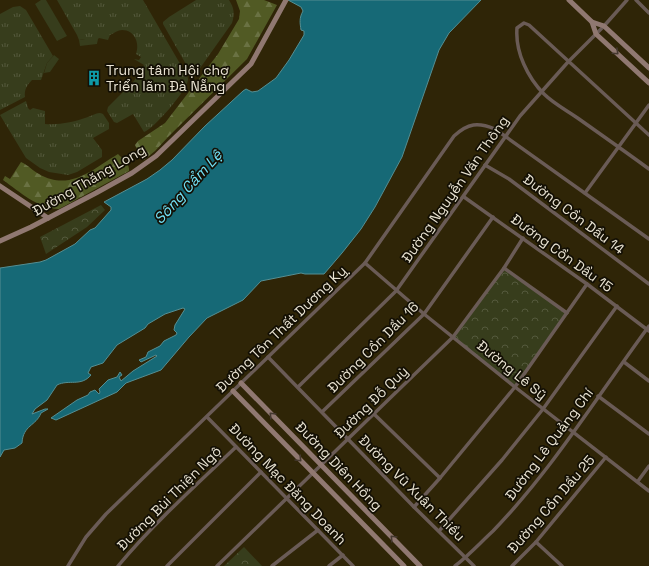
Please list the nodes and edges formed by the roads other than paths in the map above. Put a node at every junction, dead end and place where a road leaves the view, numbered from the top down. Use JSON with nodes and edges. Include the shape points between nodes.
{"nodes":[{"id":1,"x":286,"y":0,"type":"edge"},
{"id":2,"x":569,"y":0,"type":"edge"},
{"id":3,"x":627,"y":0,"type":"edge"},
{"id":4,"x":636,"y":0,"type":"edge"},
{"id":5,"x":649,"y":13,"type":"edge"},
{"id":6,"x":592,"y":22,"type":"junction"},
{"id":7,"x":604,"y":26,"type":"junction"},
{"id":8,"x":596,"y":34,"type":"junction"},
{"id":9,"x":568,"y":62,"type":"junction"},
{"id":10,"x":649,"y":68,"type":"edge"},
{"id":11,"x":649,"y":83,"type":"edge"},
{"id":12,"x":541,"y":91,"type":"junction"},
{"id":13,"x":649,"y":105,"type":"edge"},
{"id":14,"x":635,"y":124,"type":"junction"},
{"id":15,"x":506,"y":136,"type":"junction"},
{"id":16,"x":649,"y":136,"type":"edge"},
{"id":17,"x":618,"y":147,"type":"junction"},
{"id":18,"x":485,"y":165,"type":"junction"},
{"id":19,"x":649,"y":169,"type":"edge"},
{"id":20,"x":0,"y":186,"type":"edge"},
{"id":21,"x":585,"y":193,"type":"junction"},
{"id":22,"x":464,"y":197,"type":"junction"},
{"id":23,"x":493,"y":217,"type":"junction"},
{"id":24,"x":48,"y":218,"type":"junction"},
{"id":25,"x":523,"y":238,"type":"junction"},
{"id":26,"x":649,"y":239,"type":"edge"},
{"id":27,"x":0,"y":241,"type":"edge"},
{"id":28,"x":365,"y":263,"type":"junction"},
{"id":29,"x":504,"y":268,"type":"junction"},
{"id":30,"x":587,"y":284,"type":"junction"},
{"id":31,"x":649,"y":284,"type":"edge"},
{"id":32,"x":396,"y":291,"type":"junction"},
{"id":33,"x":617,"y":306,"type":"junction"},
{"id":34,"x":567,"y":313,"type":"junction"},
{"id":35,"x":424,"y":314,"type":"junction"},
{"id":36,"x":648,"y":329,"type":"edge"},
{"id":37,"x":453,"y":337,"type":"junction"},
{"id":38,"x":268,"y":356,"type":"junction"},
{"id":39,"x":624,"y":362,"type":"junction"},
{"id":40,"x":649,"y":381,"type":"edge"},
{"id":41,"x":241,"y":383,"type":"junction"},
{"id":42,"x":298,"y":387,"type":"junction"},
{"id":43,"x":515,"y":387,"type":"junction"},
{"id":44,"x":233,"y":391,"type":"junction"},
{"id":45,"x":598,"y":396,"type":"junction"},
{"id":46,"x":543,"y":409,"type":"junction"},
{"id":47,"x":322,"y":412,"type":"junction"},
{"id":48,"x":374,"y":414,"type":"junction"},
{"id":49,"x":207,"y":417,"type":"junction"},
{"id":50,"x":573,"y":432,"type":"junction"},
{"id":51,"x":649,"y":434,"type":"edge"},
{"id":52,"x":348,"y":439,"type":"junction"},
{"id":53,"x":236,"y":447,"type":"junction"},
{"id":54,"x":606,"y":457,"type":"junction"},
{"id":55,"x":321,"y":465,"type":"junction"},
{"id":56,"x":649,"y":466,"type":"edge"},
{"id":57,"x":261,"y":472,"type":"junction"},
{"id":58,"x":313,"y":473,"type":"junction"},
{"id":59,"x":440,"y":478,"type":"junction"},
{"id":60,"x":638,"y":481,"type":"junction"},
{"id":61,"x":649,"y":490,"type":"edge"},
{"id":62,"x":287,"y":499,"type":"junction"},
{"id":63,"x":414,"y":507,"type":"junction"},
{"id":64,"x":318,"y":530,"type":"junction"},
{"id":65,"x":439,"y":531,"type":"junction"},
{"id":66,"x":536,"y":542,"type":"junction"},
{"id":67,"x":343,"y":555,"type":"junction"},
{"id":68,"x":466,"y":558,"type":"junction"},
{"id":69,"x":516,"y":562,"type":"junction"},
{"id":70,"x":68,"y":566,"type":"edge"},
{"id":71,"x":119,"y":566,"type":"edge"},
{"id":72,"x":167,"y":566,"type":"edge"},
{"id":73,"x":217,"y":566,"type":"edge"},
{"id":74,"x":272,"y":566,"type":"edge"},
{"id":75,"x":329,"y":566,"type":"edge"},
{"id":76,"x":353,"y":566,"type":"edge"},
{"id":77,"x":404,"y":566,"type":"edge"},
{"id":78,"x":420,"y":566,"type":"edge"},
{"id":79,"x":455,"y":566,"type":"edge"},
{"id":80,"x":474,"y":566,"type":"edge"},
{"id":81,"x":512,"y":566,"type":"edge"},
{"id":82,"x":520,"y":566,"type":"edge"},
{"id":83,"x":562,"y":566,"type":"edge"}],
"edges":[{"from":1,"to":24,"type":"street","name":"Đường Thăng Long","via":[[250,64],[156,156],[132,173]]},
{"from":2,"to":6,"type":"street"},
{"from":3,"to":7,"type":"street","name":"Đường Nguyễn Văn Thông"},
{"from":4,"to":5,"type":"street"},
{"from":6,"to":7,"type":"street"},
{"from":6,"to":8,"type":"street"},
{"from":7,"to":8,"type":"street","name":"Đường Nguyễn Văn Thông"},
{"from":7,"to":10,"type":"street"},
{"from":8,"to":9,"type":"street","name":"Đường Nguyễn Văn Thông"},
{"from":8,"to":11,"type":"street","one_way":true},
{"from":9,"to":12,"type":"street","name":"Đường Nguyễn Văn Thông"},
{"from":9,"to":12,"type":"street","via":[[529,25],[524,24],[518,28],[518,48],[522,60]]},
{"from":9,"to":14,"type":"street"},
{"from":12,"to":15,"type":"street","name":"Đường Nguyễn Văn Thông"},
{"from":12,"to":17,"type":"street"},
{"from":13,"to":14,"type":"street"},
{"from":14,"to":16,"type":"street"},
{"from":14,"to":17,"type":"street"},
{"from":15,"to":18,"type":"street","name":"Đường Nguyễn Văn Thông"},
{"from":15,"to":21,"type":"street","name":"Đường Tôn Thất Dương Kỵ"},
{"from":15,"to":28,"type":"street","name":"Đường Tôn Thất Dương Kỵ","via":[[486,125],[473,124],[454,136]]},
{"from":17,"to":19,"type":"street"},
{"from":17,"to":21,"type":"street"},
{"from":18,"to":22,"type":"street","name":"Đường Nguyễn Văn Thông"},
{"from":18,"to":31,"type":"street","name":"Đường Cồn Dầu 14","via":[[509,179]]},
{"from":20,"to":24,"type":"street"},
{"from":21,"to":26,"type":"street","name":"Đường Tôn Thất Dương Kỵ"},
{"from":22,"to":23,"type":"street","name":"Đường Cồn Dầu 15"},
{"from":22,"to":32,"type":"street","name":"Đường Nguyễn Văn Thông"},
{"from":23,"to":25,"type":"street","name":"Đường Cồn Dầu 15"},
{"from":23,"to":35,"type":"street","name":"Đường Cồn Dầu 16"},
{"from":24,"to":27,"type":"street","name":"Đường Thăng Long"},
{"from":25,"to":29,"type":"street","name":"Đường Đỗ Quỳ"},
{"from":25,"to":30,"type":"street","name":"Đường Cồn Dầu 15"},
{"from":28,"to":32,"type":"street","name":"Đường Lê Sỹ"},
{"from":28,"to":38,"type":"street","name":"Đường Tôn Thất Dương Kỵ"},
{"from":29,"to":34,"type":"street"},
{"from":29,"to":37,"type":"street","name":"Đường Đỗ Quỳ"},
{"from":30,"to":33,"type":"street","name":"Đường Cồn Dầu 15"},
{"from":30,"to":34,"type":"street"},
{"from":32,"to":35,"type":"street","name":"Đường Lê Sỹ"},
{"from":32,"to":42,"type":"street","name":"Đường Nguyễn Văn Thông"},
{"from":33,"to":36,"type":"street","name":"Đường Cồn Dầu 15"},
{"from":33,"to":46,"type":"street"},
{"from":34,"to":43,"type":"street"},
{"from":35,"to":37,"type":"street","name":"Đường Lê Sỹ"},
{"from":35,"to":47,"type":"street","name":"Đường Cồn Dầu 16"},
{"from":36,"to":39,"type":"street","name":"Đường Lê Quảng Chí"},
{"from":37,"to":43,"type":"street","name":"Đường Lê Sỹ"},
{"from":37,"to":48,"type":"street","name":"Đường Đỗ Quỳ"},
{"from":38,"to":41,"type":"street","name":"Đường Tôn Thất Dương Kỵ"},
{"from":38,"to":42,"type":"street","name":"Đường Vũ Xuân Thiều"},
{"from":39,"to":40,"type":"street"},
{"from":39,"to":45,"type":"street","name":"Đường Lê Quảng Chí"},
{"from":41,"to":44,"type":"street","name":"Đường Tôn Thất Dương Kỵ"},
{"from":55,"to":41,"type":"street","name":"Đường Diên Hồng","one_way":true},
{"from":42,"to":47,"type":"street","name":"Đường Vũ Xuân Thiều"},
{"from":43,"to":46,"type":"street","name":"Đường Lê Sỹ"},
{"from":43,"to":59,"type":"street"},
{"from":44,"to":49,"type":"street","name":"Đường Tôn Thất Dương Kỵ"},
{"from":44,"to":58,"type":"street","name":"Đường Diên Hồng","one_way":true},
{"from":45,"to":50,"type":"street","name":"Đường Lê Quảng Chí"},
{"from":45,"to":51,"type":"street"},
{"from":46,"to":50,"type":"street","name":"Đường Lê Sỹ"},
{"from":46,"to":65,"type":"street"},
{"from":47,"to":52,"type":"street","name":"Đường Vũ Xuân Thiều"},
{"from":48,"to":52,"type":"street","name":"Đường Đỗ Quỳ"},
{"from":48,"to":59,"type":"street"},
{"from":49,"to":53,"type":"street","name":"Đường Mạc Đăng Doanh"},
{"from":49,"to":70,"type":"street","name":"Đường Tôn Thất Dương Kỵ","via":[[106,514],[86,537]]},
{"from":50,"to":54,"type":"street","name":"Đường Lê Sỹ"},
{"from":50,"to":68,"type":"street","name":"Đường Lê Quảng Chí","via":[[529,491]]},
{"from":52,"to":55,"type":"street","name":"Đường Đỗ Quỳ"},
{"from":52,"to":63,"type":"street","name":"Đường Vũ Xuân Thiều"},
{"from":53,"to":57,"type":"street","name":"Đường Mạc Đăng Doanh"},
{"from":53,"to":71,"type":"street","name":"Đường Bùi Thiện Ngộ","via":[[146,534]]},
{"from":54,"to":60,"type":"street","name":"Đường Lê Sỹ"},
{"from":54,"to":66,"type":"street","name":"Đường Cồn Dầu 25"},
{"from":55,"to":58,"type":"street","name":"Đường Đỗ Quỳ"},
{"from":78,"to":55,"type":"street","name":"Đường Diên Hồng","one_way":true},
{"from":56,"to":60,"type":"street"},
{"from":57,"to":62,"type":"street","name":"Đường Mạc Đăng Doanh"},
{"from":57,"to":72,"type":"street"},
{"from":58,"to":62,"type":"street","name":"Đường Đỗ Quỳ"},
{"from":58,"to":77,"type":"street","name":"Đường Diên Hồng"},
{"from":59,"to":63,"type":"street"},
{"from":60,"to":61,"type":"street","name":"Đường Lê Sỹ"},
{"from":62,"to":64,"type":"street","name":"Đường Mạc Đăng Doanh"},
{"from":62,"to":73,"type":"street","name":"Đường Đỗ Quỳ"},
{"from":63,"to":65,"type":"street","name":"Đường Vũ Xuân Thiều"},
{"from":64,"to":67,"type":"street","name":"Đường Mạc Đăng Doanh"},
{"from":64,"to":74,"type":"street"},
{"from":65,"to":68,"type":"street","name":"Đường Vũ Xuân Thiều"},
{"from":66,"to":69,"type":"street","name":"Đường Cồn Dầu 25"},
{"from":66,"to":83,"type":"street"},
{"from":67,"to":75,"type":"street"},
{"from":67,"to":76,"type":"street","name":"Đường Mạc Đăng Doanh"},
{"from":68,"to":79,"type":"street","name":"Đường Lê Quảng Chí"},
{"from":68,"to":80,"type":"street","name":"Đường Vũ Xuân Thiều"},
{"from":69,"to":81,"type":"street","name":"Đường Cồn Dầu 25"},
{"from":69,"to":82,"type":"street"}]}
